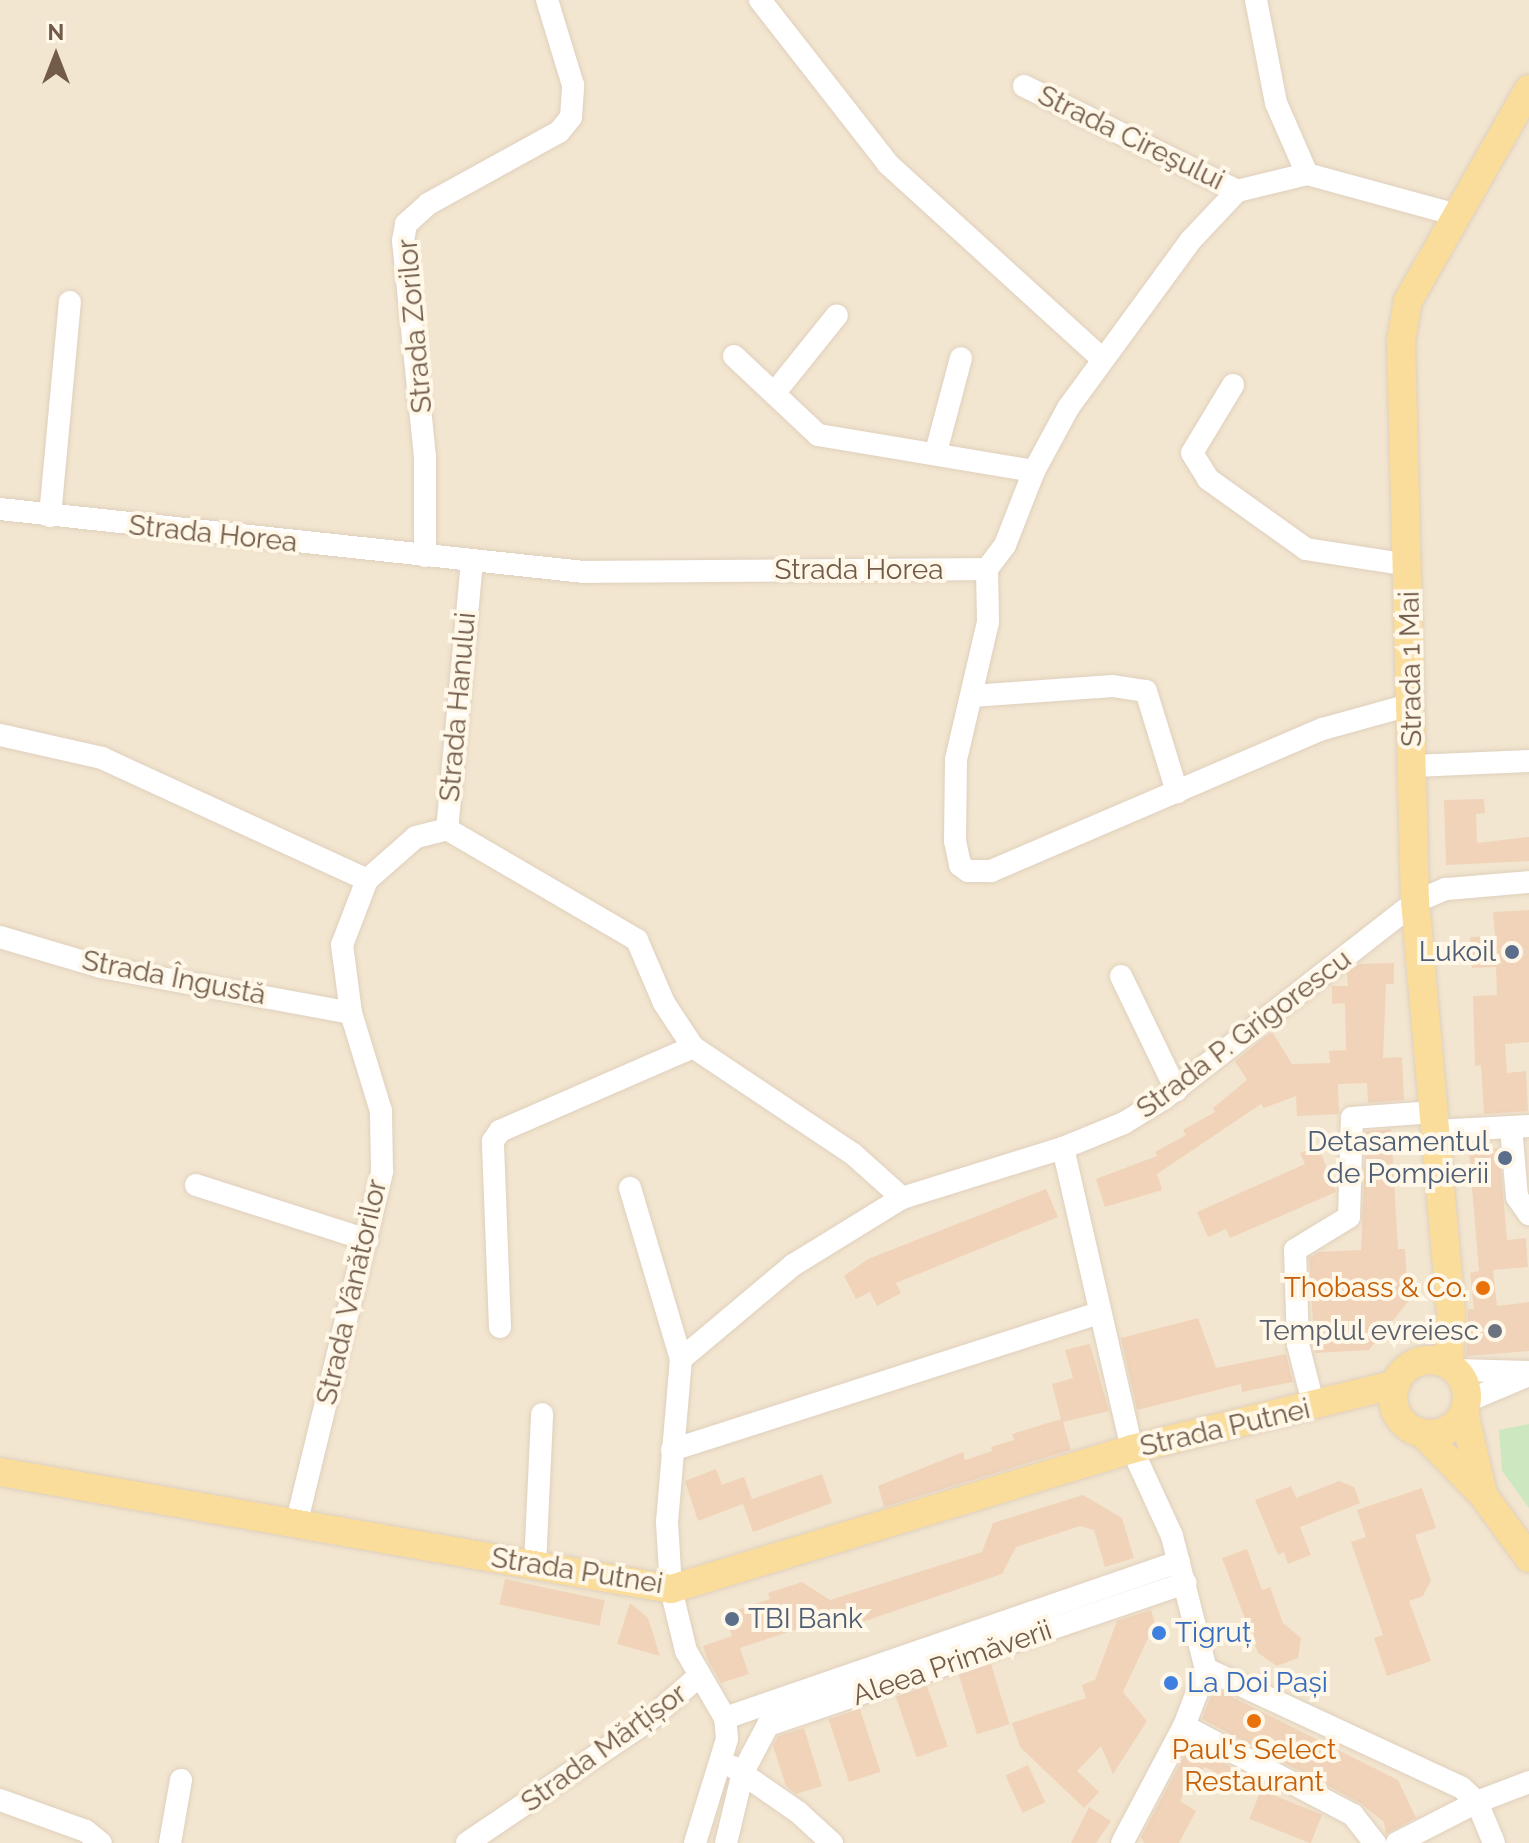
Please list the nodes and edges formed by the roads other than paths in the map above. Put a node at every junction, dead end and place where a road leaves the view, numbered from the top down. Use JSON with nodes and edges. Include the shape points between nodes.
{"nodes":[{"id":1,"x":547,"y":0,"type":"edge"},
{"id":2,"x":760,"y":0,"type":"edge"},
{"id":3,"x":1256,"y":0,"type":"edge"},
{"id":4,"x":1024,"y":86,"type":"dead end"},
{"id":5,"x":1529,"y":89,"type":"edge"},
{"id":6,"x":1518,"y":128,"type":"edge"},
{"id":7,"x":1307,"y":174,"type":"junction"},
{"id":8,"x":1237,"y":191,"type":"junction"},
{"id":9,"x":1457,"y":215,"type":"junction"},
{"id":10,"x":70,"y":302,"type":"dead end"},
{"id":11,"x":837,"y":315,"type":"dead end"},
{"id":12,"x":734,"y":356,"type":"dead end"},
{"id":13,"x":961,"y":358,"type":"dead end"},
{"id":14,"x":1102,"y":359,"type":"junction"},
{"id":15,"x":1233,"y":385,"type":"dead end"},
{"id":16,"x":776,"y":391,"type":"junction"},
{"id":17,"x":936,"y":452,"type":"junction"},
{"id":18,"x":1034,"y":471,"type":"junction"},
{"id":19,"x":0,"y":509,"type":"edge"},
{"id":20,"x":50,"y":516,"type":"junction"},
{"id":21,"x":425,"y":556,"type":"junction"},
{"id":22,"x":472,"y":561,"type":"junction"},
{"id":23,"x":1409,"y":565,"type":"junction"},
{"id":24,"x":987,"y":569,"type":"junction"},
{"id":25,"x":972,"y":696,"type":"junction"},
{"id":26,"x":1413,"y":704,"type":"junction"},
{"id":27,"x":0,"y":735,"type":"edge"},
{"id":28,"x":1529,"y":761,"type":"edge"},
{"id":29,"x":1413,"y":766,"type":"junction"},
{"id":30,"x":1177,"y":792,"type":"junction"},
{"id":31,"x":447,"y":829,"type":"junction"},
{"id":32,"x":367,"y":880,"type":"junction"},
{"id":33,"x":1529,"y":882,"type":"edge"},
{"id":34,"x":1415,"y":902,"type":"junction"},
{"id":35,"x":0,"y":937,"type":"edge"},
{"id":36,"x":1121,"y":976,"type":"dead end"},
{"id":37,"x":351,"y":1013,"type":"junction"},
{"id":38,"x":693,"y":1047,"type":"junction"},
{"id":39,"x":1176,"y":1090,"type":"junction"},
{"id":40,"x":1434,"y":1122,"type":"junction"},
{"id":41,"x":1520,"y":1126,"type":"edge"},
{"id":42,"x":1063,"y":1148,"type":"junction"},
{"id":43,"x":196,"y":1185,"type":"dead end"},
{"id":44,"x":630,"y":1188,"type":"dead end"},
{"id":45,"x":902,"y":1198,"type":"junction"},
{"id":46,"x":1529,"y":1214,"type":"edge"},
{"id":47,"x":367,"y":1240,"type":"junction"},
{"id":48,"x":1099,"y":1313,"type":"junction"},
{"id":49,"x":500,"y":1327,"type":"dead end"},
{"id":50,"x":681,"y":1359,"type":"junction"},
{"id":51,"x":1442,"y":1365,"type":"junction"},
{"id":52,"x":1529,"y":1374,"type":"edge"},
{"id":53,"x":1396,"y":1384,"type":"junction"},
{"id":54,"x":1321,"y":1405,"type":"junction"},
{"id":55,"x":1466,"y":1407,"type":"junction"},
{"id":56,"x":542,"y":1414,"type":"dead end"},
{"id":57,"x":1398,"y":1415,"type":"junction"},
{"id":58,"x":1422,"y":1433,"type":"junction"},
{"id":59,"x":1132,"y":1449,"type":"junction"},
{"id":60,"x":672,"y":1450,"type":"junction"},
{"id":61,"x":0,"y":1472,"type":"edge"},
{"id":62,"x":1483,"y":1495,"type":"junction"},
{"id":63,"x":297,"y":1521,"type":"junction"},
{"id":64,"x":1529,"y":1558,"type":"edge"},
{"id":65,"x":535,"y":1565,"type":"junction"},
{"id":66,"x":1183,"y":1572,"type":"junction"},
{"id":67,"x":671,"y":1589,"type":"junction"},
{"id":68,"x":1206,"y":1669,"type":"junction"},
{"id":69,"x":699,"y":1676,"type":"junction"},
{"id":70,"x":725,"y":1718,"type":"junction"},
{"id":71,"x":1184,"y":1726,"type":"junction"},
{"id":72,"x":722,"y":1760,"type":"junction"},
{"id":73,"x":743,"y":1772,"type":"junction"},
{"id":74,"x":181,"y":1780,"type":"dead end"},
{"id":75,"x":1529,"y":1782,"type":"edge"},
{"id":76,"x":0,"y":1800,"type":"edge"},
{"id":77,"x":1477,"y":1802,"type":"junction"},
{"id":78,"x":101,"y":1843,"type":"edge"},
{"id":79,"x":170,"y":1843,"type":"edge"},
{"id":80,"x":467,"y":1843,"type":"edge"},
{"id":81,"x":695,"y":1843,"type":"edge"},
{"id":82,"x":726,"y":1843,"type":"edge"},
{"id":83,"x":832,"y":1843,"type":"edge"},
{"id":84,"x":1122,"y":1843,"type":"edge"},
{"id":85,"x":1375,"y":1843,"type":"edge"},
{"id":86,"x":1397,"y":1843,"type":"edge"},
{"id":87,"x":1494,"y":1843,"type":"edge"}],
"edges":[{"from":1,"to":21,"type":"street","name":"Strada Zorilor","via":[[573,85],[571,117],[559,132],[428,204],[406,224],[403,241],[425,457]]},
{"from":2,"to":14,"type":"street","via":[[888,164]]},
{"from":3,"to":7,"type":"street","via":[[1276,103]]},
{"from":4,"to":8,"type":"street","name":"Strada Cireşului"},
{"from":5,"to":6,"type":"main road","name":"Strada 1 Mai"},
{"from":6,"to":9,"type":"main road","name":"Strada 1 Mai"},
{"from":7,"to":8,"type":"street"},
{"from":7,"to":9,"type":"street"},
{"from":8,"to":14,"type":"street","via":[[1191,240]]},
{"from":9,"to":23,"type":"main road","name":"Strada 1 Mai","via":[[1402,321]]},
{"from":10,"to":20,"type":"street"},
{"from":11,"to":16,"type":"street"},
{"from":12,"to":16,"type":"street"},
{"from":13,"to":17,"type":"street"},
{"from":14,"to":18,"type":"street"},
{"from":15,"to":23,"type":"street","via":[[1192,453],[1208,479],[1306,549]]},
{"from":16,"to":17,"type":"street","via":[[818,435]]},
{"from":17,"to":18,"type":"street"},
{"from":18,"to":24,"type":"street","via":[[1005,545]]},
{"from":19,"to":20,"type":"street","name":"Strada Horea"},
{"from":20,"to":21,"type":"street","name":"Strada Horea"},
{"from":21,"to":22,"type":"street","name":"Strada Horea"},
{"from":22,"to":24,"type":"street","name":"Strada Horea","via":[[584,572]]},
{"from":22,"to":31,"type":"street","name":"Strada Hanului"},
{"from":23,"to":26,"type":"main road","name":"Strada 1 Mai"},
{"from":24,"to":25,"type":"street","via":[[988,622]]},
{"from":25,"to":30,"type":"street","via":[[1113,686],[1146,691]]},
{"from":25,"to":30,"type":"street","via":[[956,773],[955,841],[960,865],[968,871],[991,871]]},
{"from":26,"to":29,"type":"main road","name":"Strada 1 Mai"},
{"from":26,"to":30,"type":"street","via":[[1323,729]]},
{"from":27,"to":32,"type":"street","via":[[102,758]]},
{"from":28,"to":29,"type":"street"},
{"from":29,"to":34,"type":"main road","name":"Strada 1 Mai"},
{"from":31,"to":32,"type":"street","name":"Strada Vânătorilor","via":[[416,837]]},
{"from":31,"to":38,"type":"street","name":"Strada Hanului","via":[[637,940],[664,1003]]},
{"from":32,"to":37,"type":"street","name":"Strada Vânătorilor","via":[[342,945]]},
{"from":33,"to":34,"type":"street","name":"Strada P. Grigorescu","via":[[1446,889]]},
{"from":34,"to":39,"type":"street","name":"Strada P. Grigorescu"},
{"from":34,"to":40,"type":"main road","name":"Strada 1 Mai"},
{"from":35,"to":37,"type":"street","name":"Strada Îngustă","via":[[101,967]]},
{"from":36,"to":39,"type":"street"},
{"from":37,"to":47,"type":"street","name":"Strada Vânătorilor","via":[[381,1111],[382,1171]]},
{"from":38,"to":45,"type":"street","name":"Strada Hanului","via":[[853,1154]]},
{"from":38,"to":49,"type":"street","via":[[500,1131],[493,1141]]},
{"from":39,"to":42,"type":"street","name":"Strada P. Grigorescu","via":[[1124,1123]]},
{"from":40,"to":41,"type":"street"},
{"from":40,"to":51,"type":"main road","name":"Strada 1 Mai","via":[[1453,1340]]},
{"from":40,"to":54,"type":"street","via":[[1352,1118],[1349,1217],[1295,1250],[1298,1344]]},
{"from":41,"to":46,"type":"street","via":[[1517,1197]]},
{"from":42,"to":45,"type":"street","name":"Strada P. Grigorescu"},
{"from":42,"to":48,"type":"street"},
{"from":43,"to":47,"type":"street"},
{"from":44,"to":50,"type":"street"},
{"from":45,"to":50,"type":"street","name":"Strada P. Grigorescu","via":[[793,1265]]},
{"from":47,"to":63,"type":"street","name":"Strada Vânătorilor"},
{"from":48,"to":59,"type":"street"},
{"from":48,"to":60,"type":"street"},
{"from":50,"to":60,"type":"street"},
{"from":51,"to":52,"type":"street"},
{"from":51,"to":53,"type":"main road","via":[[1410,1366]]},
{"from":51,"to":55,"type":"main road"},
{"from":52,"to":55,"type":"street"},
{"from":53,"to":54,"type":"main road","name":"Strada Putnei"},
{"from":53,"to":57,"type":"main road"},
{"from":54,"to":57,"type":"main road","name":"Strada Putnei"},
{"from":54,"to":59,"type":"main road","name":"Strada Putnei"},
{"from":55,"to":58,"type":"main road","via":[[1447,1430]]},
{"from":55,"to":62,"type":"main road"},
{"from":56,"to":65,"type":"street"},
{"from":57,"to":58,"type":"main road"},
{"from":58,"to":62,"type":"main road"},
{"from":59,"to":66,"type":"street"},
{"from":59,"to":67,"type":"main road","name":"Strada Putnei"},
{"from":60,"to":67,"type":"street","via":[[667,1522]]},
{"from":61,"to":63,"type":"main road","name":"Strada Putnei"},
{"from":62,"to":64,"type":"main road"},
{"from":63,"to":65,"type":"main road","name":"Strada Putnei"},
{"from":65,"to":67,"type":"main road","name":"Strada Putnei"},
{"from":66,"to":68,"type":"street"},
{"from":66,"to":70,"type":"street","name":"Aleea Primăverii"},
{"from":66,"to":73,"type":"street","name":"Aleea Primăverii","via":[[768,1725]]},
{"from":67,"to":69,"type":"street","via":[[686,1651]]},
{"from":68,"to":71,"type":"street"},
{"from":68,"to":77,"type":"street","via":[[1462,1788]]},
{"from":69,"to":70,"type":"street"},
{"from":69,"to":80,"type":"street","name":"Strada Mărțișor","via":[[648,1721]]},
{"from":70,"to":72,"type":"street"},
{"from":71,"to":84,"type":"street"},
{"from":71,"to":85,"type":"street","via":[[1353,1815]]},
{"from":72,"to":73,"type":"street"},
{"from":72,"to":81,"type":"street"},
{"from":73,"to":82,"type":"street","name":"Aleea Primăverii"},
{"from":73,"to":83,"type":"street"},
{"from":74,"to":79,"type":"street"},
{"from":75,"to":77,"type":"street"},
{"from":76,"to":78,"type":"street","via":[[86,1831]]},
{"from":77,"to":86,"type":"street"},
{"from":77,"to":87,"type":"street"}]}
